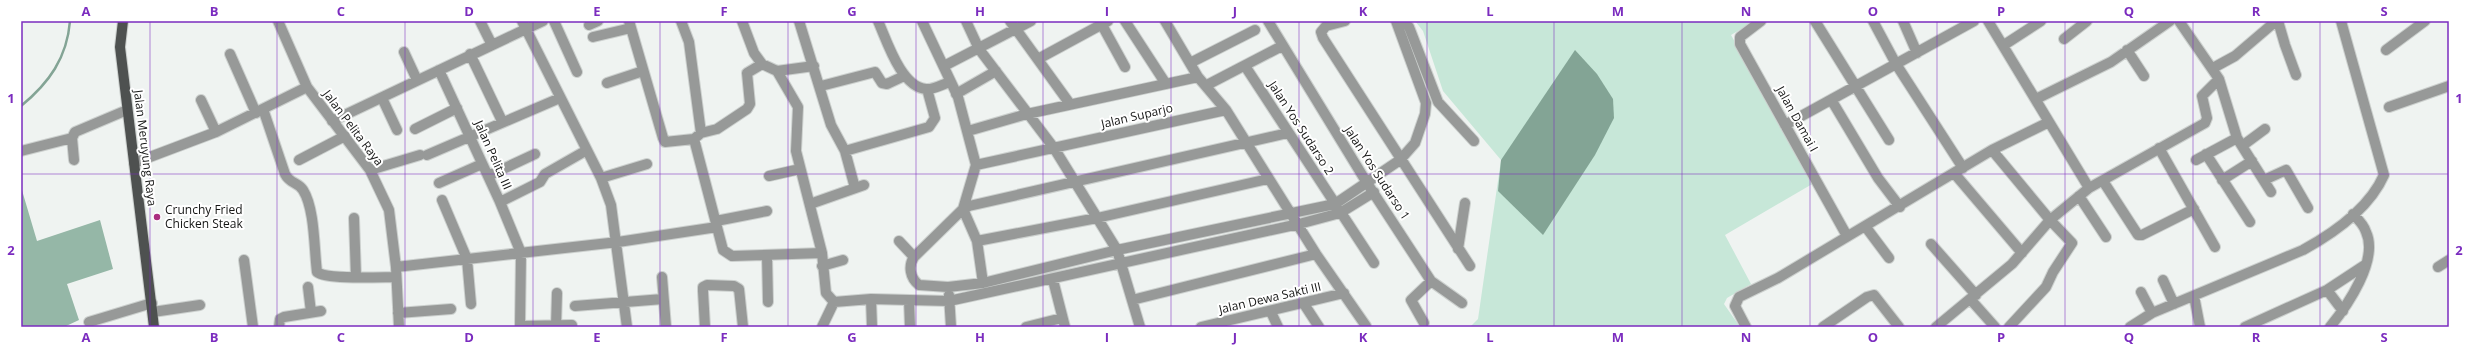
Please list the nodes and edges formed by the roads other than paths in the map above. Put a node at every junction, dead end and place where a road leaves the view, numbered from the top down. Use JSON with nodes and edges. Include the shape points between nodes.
{"nodes":[{"id":1,"x":123,"y":21,"type":"edge"},
{"id":2,"x":278,"y":21,"type":"edge"},
{"id":3,"x":480,"y":21,"type":"edge"},
{"id":4,"x":543,"y":21,"type":"edge"},
{"id":5,"x":554,"y":21,"type":"edge"},
{"id":6,"x":681,"y":21,"type":"edge"},
{"id":7,"x":742,"y":21,"type":"edge"},
{"id":8,"x":799,"y":21,"type":"edge"},
{"id":9,"x":878,"y":21,"type":"edge"},
{"id":10,"x":922,"y":21,"type":"edge"},
{"id":11,"x":966,"y":21,"type":"edge"},
{"id":12,"x":1031,"y":21,"type":"edge"},
{"id":13,"x":1125,"y":21,"type":"edge"},
{"id":14,"x":1165,"y":21,"type":"edge"},
{"id":15,"x":1268,"y":21,"type":"edge"},
{"id":16,"x":1346,"y":21,"type":"edge"},
{"id":17,"x":1396,"y":21,"type":"edge"},
{"id":18,"x":1403,"y":21,"type":"edge"},
{"id":19,"x":1761,"y":21,"type":"edge"},
{"id":20,"x":1815,"y":21,"type":"edge"},
{"id":21,"x":1872,"y":21,"type":"edge"},
{"id":22,"x":1903,"y":21,"type":"edge"},
{"id":23,"x":1974,"y":21,"type":"edge"},
{"id":24,"x":1988,"y":21,"type":"edge"},
{"id":25,"x":2041,"y":21,"type":"edge"},
{"id":26,"x":2087,"y":21,"type":"edge"},
{"id":27,"x":2170,"y":21,"type":"edge"},
{"id":28,"x":2277,"y":21,"type":"edge"},
{"id":29,"x":2341,"y":21,"type":"edge"},
{"id":30,"x":2425,"y":21,"type":"edge"},
{"id":31,"x":2183,"y":22,"type":"edge"},
{"id":32,"x":1105,"y":23,"type":"edge"},
{"id":33,"x":630,"y":24,"type":"edge"},
{"id":34,"x":524,"y":25,"type":"edge"},
{"id":35,"x":1012,"y":25,"type":"edge"},
{"id":36,"x":1255,"y":30,"type":"dead end"},
{"id":37,"x":593,"y":37,"type":"dead end"},
{"id":38,"x":2064,"y":39,"type":"dead end"},
{"id":39,"x":492,"y":45,"type":"junction"},
{"id":40,"x":2004,"y":45,"type":"junction"},
{"id":41,"x":1282,"y":46,"type":"junction"},
{"id":42,"x":979,"y":49,"type":"junction"},
{"id":43,"x":2127,"y":50,"type":"junction"},
{"id":44,"x":2386,"y":50,"type":"dead end"},
{"id":45,"x":404,"y":52,"type":"dead end"},
{"id":46,"x":1917,"y":53,"type":"junction"},
{"id":47,"x":230,"y":54,"type":"dead end"},
{"id":48,"x":470,"y":54,"type":"junction"},
{"id":49,"x":1038,"y":59,"type":"junction"},
{"id":50,"x":1190,"y":63,"type":"junction"},
{"id":51,"x":762,"y":64,"type":"junction"},
{"id":52,"x":1896,"y":64,"type":"junction"},
{"id":53,"x":814,"y":66,"type":"junction"},
{"id":54,"x":944,"y":66,"type":"junction"},
{"id":55,"x":1245,"y":66,"type":"junction"},
{"id":56,"x":1124,"y":67,"type":"dead end"},
{"id":57,"x":2213,"y":68,"type":"junction"},
{"id":58,"x":439,"y":70,"type":"junction"},
{"id":59,"x":643,"y":71,"type":"junction"},
{"id":60,"x":777,"y":71,"type":"junction"},
{"id":61,"x":996,"y":71,"type":"junction"},
{"id":62,"x":578,"y":72,"type":"dead end"},
{"id":63,"x":2296,"y":75,"type":"dead end"},
{"id":64,"x":904,"y":76,"type":"junction"},
{"id":65,"x":2144,"y":76,"type":"dead end"},
{"id":66,"x":1198,"y":77,"type":"junction"},
{"id":67,"x":2219,"y":79,"type":"junction"},
{"id":68,"x":417,"y":80,"type":"junction"},
{"id":69,"x":950,"y":82,"type":"junction"},
{"id":70,"x":607,"y":83,"type":"dead end"},
{"id":71,"x":1166,"y":84,"type":"junction"},
{"id":72,"x":1207,"y":85,"type":"junction"},
{"id":73,"x":821,"y":86,"type":"junction"},
{"id":74,"x":2449,"y":86,"type":"edge"},
{"id":75,"x":306,"y":87,"type":"junction"},
{"id":76,"x":1855,"y":87,"type":"junction"},
{"id":77,"x":927,"y":89,"type":"junction"},
{"id":78,"x":956,"y":94,"type":"junction"},
{"id":79,"x":382,"y":98,"type":"junction"},
{"id":80,"x":560,"y":98,"type":"junction"},
{"id":81,"x":2036,"y":99,"type":"junction"},
{"id":82,"x":201,"y":100,"type":"dead end"},
{"id":83,"x":1832,"y":101,"type":"junction"},
{"id":84,"x":1070,"y":104,"type":"junction"},
{"id":85,"x":2389,"y":107,"type":"dead end"},
{"id":86,"x":457,"y":108,"type":"junction"},
{"id":87,"x":127,"y":110,"type":"junction"},
{"id":88,"x":1226,"y":110,"type":"junction"},
{"id":89,"x":259,"y":111,"type":"junction"},
{"id":90,"x":1027,"y":114,"type":"junction"},
{"id":91,"x":332,"y":121,"type":"junction"},
{"id":92,"x":502,"y":121,"type":"junction"},
{"id":93,"x":2049,"y":122,"type":"junction"},
{"id":94,"x":1785,"y":125,"type":"junction"},
{"id":95,"x":415,"y":129,"type":"dead end"},
{"id":96,"x":2265,"y":129,"type":"dead end"},
{"id":97,"x":397,"y":130,"type":"dead end"},
{"id":98,"x":968,"y":131,"type":"junction"},
{"id":99,"x":216,"y":132,"type":"junction"},
{"id":100,"x":1288,"y":133,"type":"junction"},
{"id":101,"x":470,"y":135,"type":"junction"},
{"id":102,"x":345,"y":136,"type":"junction"},
{"id":103,"x":697,"y":136,"type":"junction"},
{"id":104,"x":72,"y":138,"type":"junction"},
{"id":105,"x":1889,"y":140,"type":"dead end"},
{"id":106,"x":1474,"y":141,"type":"dead end"},
{"id":107,"x":2239,"y":142,"type":"junction"},
{"id":108,"x":1247,"y":143,"type":"junction"},
{"id":109,"x":1054,"y":148,"type":"junction"},
{"id":110,"x":2158,"y":148,"type":"junction"},
{"id":111,"x":587,"y":150,"type":"junction"},
{"id":112,"x":1992,"y":150,"type":"junction"},
{"id":113,"x":21,"y":151,"type":"edge"},
{"id":114,"x":845,"y":151,"type":"junction"},
{"id":115,"x":535,"y":154,"type":"dead end"},
{"id":116,"x":2206,"y":154,"type":"junction"},
{"id":117,"x":74,"y":160,"type":"dead end"},
{"id":118,"x":299,"y":160,"type":"dead end"},
{"id":119,"x":1400,"y":160,"type":"junction"},
{"id":120,"x":2196,"y":160,"type":"dead end"},
{"id":121,"x":2252,"y":161,"type":"junction"},
{"id":122,"x":134,"y":162,"type":"junction"},
{"id":123,"x":482,"y":164,"type":"junction"},
{"id":124,"x":647,"y":164,"type":"dead end"},
{"id":125,"x":976,"y":165,"type":"junction"},
{"id":126,"x":800,"y":169,"type":"junction"},
{"id":127,"x":370,"y":170,"type":"junction"},
{"id":128,"x":1958,"y":170,"type":"junction"},
{"id":129,"x":488,"y":176,"type":"junction"},
{"id":130,"x":769,"y":176,"type":"dead end"},
{"id":131,"x":601,"y":178,"type":"junction"},
{"id":132,"x":1268,"y":179,"type":"junction"},
{"id":133,"x":2222,"y":180,"type":"junction"},
{"id":134,"x":2264,"y":180,"type":"junction"},
{"id":135,"x":2103,"y":181,"type":"junction"},
{"id":136,"x":1075,"y":182,"type":"junction"},
{"id":137,"x":439,"y":183,"type":"dead end"},
{"id":138,"x":1367,"y":183,"type":"junction"},
{"id":139,"x":2089,"y":188,"type":"junction"},
{"id":140,"x":1374,"y":192,"type":"junction"},
{"id":141,"x":2271,"y":192,"type":"dead end"},
{"id":142,"x":2079,"y":196,"type":"junction"},
{"id":143,"x":442,"y":200,"type":"dead end"},
{"id":144,"x":500,"y":202,"type":"junction"},
{"id":145,"x":810,"y":204,"type":"junction"},
{"id":146,"x":1465,"y":204,"type":"dead end"},
{"id":147,"x":1900,"y":207,"type":"junction"},
{"id":148,"x":2308,"y":208,"type":"dead end"},
{"id":149,"x":963,"y":209,"type":"junction"},
{"id":150,"x":1337,"y":209,"type":"junction"},
{"id":151,"x":2194,"y":209,"type":"junction"},
{"id":152,"x":767,"y":211,"type":"dead end"},
{"id":153,"x":1292,"y":213,"type":"junction"},
{"id":154,"x":2353,"y":214,"type":"junction"},
{"id":155,"x":354,"y":218,"type":"dead end"},
{"id":156,"x":1096,"y":218,"type":"junction"},
{"id":157,"x":2050,"y":220,"type":"junction"},
{"id":158,"x":2250,"y":222,"type":"dead end"},
{"id":159,"x":717,"y":224,"type":"junction"},
{"id":160,"x":1299,"y":224,"type":"junction"},
{"id":161,"x":1866,"y":226,"type":"junction"},
{"id":162,"x":1847,"y":236,"type":"junction"},
{"id":163,"x":2106,"y":237,"type":"dead end"},
{"id":164,"x":899,"y":241,"type":"dead end"},
{"id":165,"x":977,"y":241,"type":"junction"},
{"id":166,"x":618,"y":242,"type":"junction"},
{"id":167,"x":1930,"y":244,"type":"dead end"},
{"id":168,"x":2215,"y":247,"type":"dead end"},
{"id":169,"x":1458,"y":249,"type":"junction"},
{"id":170,"x":1117,"y":250,"type":"junction"},
{"id":171,"x":520,"y":252,"type":"junction"},
{"id":172,"x":2022,"y":253,"type":"junction"},
{"id":173,"x":822,"y":254,"type":"junction"},
{"id":174,"x":1316,"y":254,"type":"junction"},
{"id":175,"x":767,"y":255,"type":"junction"},
{"id":176,"x":914,"y":257,"type":"junction"},
{"id":177,"x":1889,"y":258,"type":"dead end"},
{"id":178,"x":467,"y":259,"type":"junction"},
{"id":179,"x":244,"y":260,"type":"dead end"},
{"id":180,"x":843,"y":260,"type":"dead end"},
{"id":181,"x":2449,"y":260,"type":"edge"},
{"id":182,"x":1374,"y":263,"type":"dead end"},
{"id":183,"x":1123,"y":264,"type":"junction"},
{"id":184,"x":2365,"y":265,"type":"junction"},
{"id":185,"x":822,"y":266,"type":"junction"},
{"id":186,"x":1470,"y":266,"type":"dead end"},
{"id":187,"x":2438,"y":267,"type":"dead end"},
{"id":188,"x":396,"y":272,"type":"junction"},
{"id":189,"x":356,"y":277,"type":"junction"},
{"id":190,"x":662,"y":277,"type":"dead end"},
{"id":191,"x":1053,"y":280,"type":"junction"},
{"id":192,"x":2163,"y":280,"type":"dead end"},
{"id":193,"x":1431,"y":281,"type":"junction"},
{"id":194,"x":983,"y":283,"type":"junction"},
{"id":195,"x":308,"y":287,"type":"dead end"},
{"id":196,"x":948,"y":287,"type":"junction"},
{"id":197,"x":2327,"y":290,"type":"junction"},
{"id":198,"x":2140,"y":292,"type":"dead end"},
{"id":199,"x":556,"y":293,"type":"dead end"},
{"id":200,"x":1344,"y":293,"type":"junction"},
{"id":201,"x":2194,"y":296,"type":"junction"},
{"id":202,"x":1974,"y":298,"type":"junction"},
{"id":203,"x":663,"y":299,"type":"junction"},
{"id":204,"x":871,"y":299,"type":"junction"},
{"id":205,"x":909,"y":300,"type":"junction"},
{"id":206,"x":1132,"y":300,"type":"junction"},
{"id":207,"x":949,"y":301,"type":"junction"},
{"id":208,"x":625,"y":302,"type":"junction"},
{"id":209,"x":768,"y":302,"type":"dead end"},
{"id":210,"x":834,"y":302,"type":"junction"},
{"id":211,"x":1462,"y":303,"type":"dead end"},
{"id":212,"x":471,"y":304,"type":"dead end"},
{"id":213,"x":1304,"y":304,"type":"junction"},
{"id":214,"x":2174,"y":304,"type":"junction"},
{"id":215,"x":200,"y":305,"type":"dead end"},
{"id":216,"x":575,"y":306,"type":"dead end"},
{"id":217,"x":153,"y":308,"type":"junction"},
{"id":218,"x":451,"y":309,"type":"dead end"},
{"id":219,"x":2343,"y":311,"type":"junction"},
{"id":220,"x":1271,"y":312,"type":"junction"},
{"id":221,"x":398,"y":313,"type":"junction"},
{"id":222,"x":2152,"y":313,"type":"junction"},
{"id":223,"x":2265,"y":318,"type":"junction"},
{"id":224,"x":89,"y":322,"type":"dead end"},
{"id":225,"x":1064,"y":323,"type":"edge"},
{"id":226,"x":1424,"y":323,"type":"dead end"},
{"id":227,"x":1230,"y":324,"type":"edge"},
{"id":228,"x":572,"y":325,"type":"dead end"},
{"id":229,"x":556,"y":326,"type":"edge"},
{"id":230,"x":1366,"y":326,"type":"dead end"},
{"id":231,"x":154,"y":327,"type":"edge"},
{"id":232,"x":253,"y":327,"type":"edge"},
{"id":233,"x":279,"y":327,"type":"edge"},
{"id":234,"x":399,"y":327,"type":"edge"},
{"id":235,"x":520,"y":327,"type":"edge"},
{"id":236,"x":627,"y":327,"type":"edge"},
{"id":237,"x":666,"y":327,"type":"edge"},
{"id":238,"x":705,"y":327,"type":"edge"},
{"id":239,"x":743,"y":327,"type":"edge"},
{"id":240,"x":822,"y":327,"type":"edge"},
{"id":241,"x":872,"y":327,"type":"edge"},
{"id":242,"x":910,"y":327,"type":"edge"},
{"id":243,"x":951,"y":327,"type":"edge"},
{"id":244,"x":1026,"y":327,"type":"edge"},
{"id":245,"x":1140,"y":327,"type":"edge"},
{"id":246,"x":1201,"y":327,"type":"edge"},
{"id":247,"x":1278,"y":327,"type":"edge"},
{"id":248,"x":1320,"y":327,"type":"edge"},
{"id":249,"x":1746,"y":327,"type":"edge"},
{"id":250,"x":1823,"y":327,"type":"edge"},
{"id":251,"x":1899,"y":327,"type":"edge"},
{"id":252,"x":1936,"y":327,"type":"edge"},
{"id":253,"x":1995,"y":327,"type":"edge"},
{"id":254,"x":2009,"y":327,"type":"edge"},
{"id":255,"x":2130,"y":327,"type":"edge"},
{"id":256,"x":2200,"y":327,"type":"edge"},
{"id":257,"x":2245,"y":327,"type":"edge"},
{"id":258,"x":2257,"y":327,"type":"edge"},
{"id":259,"x":2330,"y":327,"type":"edge"}],
"edges":[{"from":1,"to":87,"type":"main road","name":"Jalan Meruyung Raya","via":[[120,47]]},
{"from":2,"to":75,"type":"street","name":"Jalan Pelita Raya"},
{"from":3,"to":39,"type":"street"},
{"from":4,"to":34,"type":"street"},
{"from":5,"to":62,"type":"street"},
{"from":6,"to":103,"type":"street","via":[[689,42]]},
{"from":7,"to":51,"type":"street","via":[[754,53]]},
{"from":8,"to":53,"type":"street"},
{"from":9,"to":64,"type":"street"},
{"from":10,"to":54,"type":"street"},
{"from":11,"to":42,"type":"street"},
{"from":12,"to":35,"type":"street"},
{"from":13,"to":71,"type":"street"},
{"from":14,"to":50,"type":"street"},
{"from":15,"to":41,"type":"street","name":"Jalan Yos Sudarso 1"},
{"from":16,"to":119,"type":"street","via":[[1326,26],[1321,32],[1323,38]]},
{"from":17,"to":119,"type":"street","via":[[1426,103],[1415,143]]},
{"from":18,"to":106,"type":"street","via":[[1409,27],[1438,102]]},
{"from":19,"to":94,"type":"street","name":"Jalan Damai I","via":[[1744,32],[1740,37],[1740,44]]},
{"from":20,"to":76,"type":"street"},
{"from":21,"to":52,"type":"street"},
{"from":22,"to":46,"type":"street"},
{"from":23,"to":46,"type":"street"},
{"from":24,"to":40,"type":"street"},
{"from":25,"to":40,"type":"street"},
{"from":26,"to":38,"type":"street"},
{"from":27,"to":43,"type":"street"},
{"from":28,"to":57,"type":"street","via":[[2235,56]]},
{"from":28,"to":63,"type":"street"},
{"from":29,"to":154,"type":"street","via":[[2384,175],[2365,204]]},
{"from":30,"to":44,"type":"street"},
{"from":31,"to":57,"type":"street"},
{"from":32,"to":49,"type":"street"},
{"from":32,"to":56,"type":"street"},
{"from":33,"to":37,"type":"street"},
{"from":33,"to":59,"type":"street"},
{"from":34,"to":39,"type":"street"},
{"from":34,"to":80,"type":"street"},
{"from":35,"to":42,"type":"street"},
{"from":35,"to":49,"type":"street"},
{"from":36,"to":50,"type":"street"},
{"from":39,"to":48,"type":"street"},
{"from":40,"to":81,"type":"street"},
{"from":41,"to":55,"type":"street"},
{"from":41,"to":138,"type":"street","name":"Jalan Yos Sudarso 1"},
{"from":42,"to":54,"type":"street"},
{"from":42,"to":61,"type":"street"},
{"from":43,"to":65,"type":"street"},
{"from":43,"to":81,"type":"street","via":[[2110,62]]},
{"from":45,"to":68,"type":"street"},
{"from":46,"to":52,"type":"street"},
{"from":47,"to":89,"type":"street"},
{"from":48,"to":58,"type":"street"},
{"from":48,"to":92,"type":"street"},
{"from":49,"to":84,"type":"street"},
{"from":50,"to":66,"type":"street"},
{"from":51,"to":60,"type":"street"},
{"from":51,"to":103,"type":"street","via":[[747,73],[750,104],[747,109],[717,129]]},
{"from":52,"to":76,"type":"street"},
{"from":52,"to":128,"type":"street"},
{"from":53,"to":60,"type":"street"},
{"from":53,"to":73,"type":"street"},
{"from":54,"to":69,"type":"street"},
{"from":55,"to":72,"type":"street"},
{"from":55,"to":100,"type":"street","name":"Jalan Yos Sudarso 2"},
{"from":57,"to":67,"type":"street"},
{"from":58,"to":68,"type":"street"},
{"from":58,"to":86,"type":"street","name":"Jalan Pelita III"},
{"from":59,"to":70,"type":"street"},
{"from":59,"to":103,"type":"street","via":[[665,142]]},
{"from":60,"to":126,"type":"street","via":[[798,107],[796,151]]},
{"from":61,"to":78,"type":"street"},
{"from":61,"to":90,"type":"street"},
{"from":64,"to":73,"type":"street","via":[[887,84],[882,83],[875,72]]},
{"from":64,"to":77,"type":"street","via":[[918,87]]},
{"from":66,"to":71,"type":"street"},
{"from":66,"to":72,"type":"street"},
{"from":67,"to":107,"type":"street"},
{"from":67,"to":110,"type":"street","via":[[2202,96],[2207,118],[2205,123]]},
{"from":68,"to":79,"type":"street"},
{"from":69,"to":77,"type":"street"},
{"from":69,"to":78,"type":"street"},
{"from":71,"to":84,"type":"street"},
{"from":72,"to":88,"type":"street"},
{"from":73,"to":114,"type":"street","via":[[831,125]]},
{"from":74,"to":85,"type":"street"},
{"from":75,"to":89,"type":"street"},
{"from":75,"to":91,"type":"street","name":"Jalan Pelita Raya"},
{"from":76,"to":83,"type":"street"},
{"from":76,"to":105,"type":"street"},
{"from":77,"to":114,"type":"street","via":[[935,118],[929,127]]},
{"from":78,"to":98,"type":"street"},
{"from":79,"to":91,"type":"street"},
{"from":79,"to":97,"type":"street"},
{"from":80,"to":92,"type":"street"},
{"from":80,"to":111,"type":"street"},
{"from":81,"to":93,"type":"street"},
{"from":82,"to":99,"type":"street"},
{"from":83,"to":94,"type":"street"},
{"from":83,"to":147,"type":"street","via":[[1878,178]]},
{"from":84,"to":90,"type":"street"},
{"from":86,"to":95,"type":"street"},
{"from":86,"to":101,"type":"street","name":"Jalan Pelita III"},
{"from":87,"to":104,"type":"street","via":[[75,132]]},
{"from":87,"to":122,"type":"main road","name":"Jalan Meruyung Raya"},
{"from":88,"to":108,"type":"street"},
{"from":88,"to":109,"type":"street","name":"Jalan Suparjo"},
{"from":89,"to":99,"type":"street"},
{"from":89,"to":189,"type":"street","via":[[285,174],[289,181],[302,189],[307,201],[317,272],[320,275]]},
{"from":90,"to":98,"type":"street"},
{"from":90,"to":109,"type":"street"},
{"from":91,"to":102,"type":"street","name":"Jalan Pelita Raya"},
{"from":92,"to":101,"type":"street"},
{"from":93,"to":112,"type":"street"},
{"from":93,"to":139,"type":"street"},
{"from":94,"to":162,"type":"street","name":"Jalan Damai I"},
{"from":96,"to":107,"type":"street"},
{"from":98,"to":125,"type":"street"},
{"from":99,"to":122,"type":"street"},
{"from":100,"to":108,"type":"street"},
{"from":100,"to":150,"type":"street","name":"Jalan Yos Sudarso 2"},
{"from":101,"to":123,"type":"street","name":"Jalan Pelita III"},
{"from":101,"to":127,"type":"street","via":[[424,155]]},
{"from":102,"to":118,"type":"street"},
{"from":102,"to":127,"type":"street","name":"Jalan Pelita Raya"},
{"from":103,"to":159,"type":"street"},
{"from":104,"to":113,"type":"street"},
{"from":104,"to":117,"type":"street"},
{"from":107,"to":116,"type":"street"},
{"from":107,"to":121,"type":"street"},
{"from":108,"to":132,"type":"street"},
{"from":108,"to":136,"type":"street"},
{"from":109,"to":125,"type":"street","name":"Jalan Suparjo"},
{"from":109,"to":136,"type":"street"},
{"from":110,"to":135,"type":"street"},
{"from":110,"to":151,"type":"street"},
{"from":111,"to":131,"type":"street"},
{"from":111,"to":144,"type":"street","via":[[545,174],[540,182]]},
{"from":112,"to":128,"type":"street"},
{"from":112,"to":157,"type":"street"},
{"from":114,"to":145,"type":"street","via":[[860,187]]},
{"from":115,"to":129,"type":"street"},
{"from":116,"to":120,"type":"street"},
{"from":116,"to":133,"type":"street"},
{"from":119,"to":138,"type":"street"},
{"from":119,"to":169,"type":"street"},
{"from":121,"to":133,"type":"street"},
{"from":121,"to":134,"type":"street"},
{"from":122,"to":217,"type":"main road","name":"Jalan Meruyung Raya"},
{"from":123,"to":129,"type":"street","name":"Jalan Pelita III"},
{"from":123,"to":137,"type":"street"},
{"from":124,"to":131,"type":"street"},
{"from":125,"to":149,"type":"street"},
{"from":126,"to":130,"type":"street"},
{"from":126,"to":145,"type":"street"},
{"from":127,"to":188,"type":"street","name":"Jalan Pelita Raya","via":[[389,210]]},
{"from":128,"to":147,"type":"street"},
{"from":128,"to":172,"type":"street"},
{"from":129,"to":144,"type":"street","name":"Jalan Pelita III"},
{"from":131,"to":166,"type":"street","via":[[611,205]]},
{"from":132,"to":153,"type":"street"},
{"from":132,"to":156,"type":"street"},
{"from":133,"to":158,"type":"street"},
{"from":134,"to":141,"type":"street"},
{"from":134,"to":148,"type":"street","via":[[2286,170]]},
{"from":135,"to":139,"type":"street"},
{"from":135,"to":151,"type":"street","via":[[2138,235]]},
{"from":136,"to":149,"type":"street"},
{"from":136,"to":156,"type":"street"},
{"from":138,"to":140,"type":"street","name":"Jalan Yos Sudarso 1"},
{"from":138,"to":150,"type":"street"},
{"from":139,"to":142,"type":"street"},
{"from":140,"to":150,"type":"street"},
{"from":140,"to":193,"type":"street","name":"Jalan Yos Sudarso 1"},
{"from":142,"to":157,"type":"street"},
{"from":142,"to":163,"type":"street"},
{"from":143,"to":178,"type":"street"},
{"from":144,"to":171,"type":"street","name":"Jalan Pelita III"},
{"from":145,"to":173,"type":"street"},
{"from":146,"to":169,"type":"street"},
{"from":147,"to":161,"type":"street"},
{"from":149,"to":165,"type":"street"},
{"from":149,"to":176,"type":"street"},
{"from":150,"to":153,"type":"street"},
{"from":150,"to":160,"type":"street"},
{"from":150,"to":182,"type":"street","name":"Jalan Yos Sudarso 2"},
{"from":151,"to":168,"type":"street"},
{"from":152,"to":159,"type":"street"},
{"from":153,"to":160,"type":"street"},
{"from":153,"to":170,"type":"street"},
{"from":154,"to":184,"type":"street","via":[[2366,231],[2370,242],[2370,252]]},
{"from":154,"to":201,"type":"street","via":[[2326,237],[2303,250]]},
{"from":155,"to":189,"type":"street"},
{"from":156,"to":165,"type":"street"},
{"from":156,"to":170,"type":"street"},
{"from":157,"to":172,"type":"street"},
{"from":157,"to":254,"type":"street","via":[[2072,243],[2046,288]]},
{"from":159,"to":166,"type":"street"},
{"from":159,"to":175,"type":"street","via":[[726,254]]},
{"from":160,"to":174,"type":"street"},
{"from":160,"to":183,"type":"street"},
{"from":161,"to":162,"type":"street"},
{"from":161,"to":177,"type":"street"},
{"from":162,"to":249,"type":"street","via":[[1778,278],[1739,297],[1735,306]]},
{"from":164,"to":176,"type":"street"},
{"from":165,"to":194,"type":"street"},
{"from":166,"to":171,"type":"street"},
{"from":166,"to":208,"type":"street"},
{"from":167,"to":202,"type":"street"},
{"from":169,"to":186,"type":"street"},
{"from":170,"to":183,"type":"street"},
{"from":170,"to":194,"type":"street"},
{"from":171,"to":178,"type":"street"},
{"from":171,"to":235,"type":"street"},
{"from":172,"to":202,"type":"street"},
{"from":173,"to":175,"type":"street"},
{"from":173,"to":185,"type":"street"},
{"from":174,"to":200,"type":"street"},
{"from":174,"to":206,"type":"street"},
{"from":175,"to":209,"type":"street"},
{"from":176,"to":196,"type":"street","via":[[911,265],[912,275],[918,285]]},
{"from":178,"to":188,"type":"street"},
{"from":178,"to":212,"type":"street"},
{"from":179,"to":232,"type":"street"},
{"from":180,"to":185,"type":"street"},
{"from":181,"to":187,"type":"street"},
{"from":183,"to":191,"type":"street"},
{"from":183,"to":206,"type":"street"},
{"from":184,"to":197,"type":"street"},
{"from":184,"to":219,"type":"street"},
{"from":185,"to":210,"type":"street","via":[[826,293]]},
{"from":188,"to":189,"type":"street"},
{"from":188,"to":221,"type":"street","name":"Jalan Pelita Raya"},
{"from":190,"to":203,"type":"street"},
{"from":191,"to":207,"type":"street"},
{"from":191,"to":225,"type":"street"},
{"from":192,"to":214,"type":"street"},
{"from":193,"to":211,"type":"street","name":"Jalan Yos Sudarso 1"},
{"from":193,"to":226,"type":"street","via":[[1411,300]]},
{"from":194,"to":196,"type":"street"},
{"from":195,"to":233,"type":"street","via":[[316,312],[284,317],[280,320]]},
{"from":196,"to":207,"type":"street"},
{"from":197,"to":219,"type":"street"},
{"from":197,"to":223,"type":"street"},
{"from":198,"to":222,"type":"street"},
{"from":199,"to":229,"type":"street"},
{"from":200,"to":213,"type":"street","name":"Jalan Dewa Sakti III"},
{"from":200,"to":230,"type":"street"},
{"from":201,"to":214,"type":"street"},
{"from":201,"to":256,"type":"street"},
{"from":202,"to":252,"type":"street"},
{"from":202,"to":253,"type":"street"},
{"from":203,"to":208,"type":"street"},
{"from":203,"to":237,"type":"street"},
{"from":204,"to":205,"type":"street"},
{"from":204,"to":210,"type":"street"},
{"from":204,"to":241,"type":"street"},
{"from":205,"to":207,"type":"street"},
{"from":205,"to":242,"type":"street"},
{"from":206,"to":245,"type":"street"},
{"from":207,"to":243,"type":"street"},
{"from":208,"to":216,"type":"street"},
{"from":208,"to":236,"type":"street"},
{"from":210,"to":240,"type":"street"},
{"from":213,"to":220,"type":"street","name":"Jalan Dewa Sakti III"},
{"from":213,"to":248,"type":"street"},
{"from":214,"to":222,"type":"street"},
{"from":215,"to":217,"type":"street"},
{"from":217,"to":224,"type":"street"},
{"from":217,"to":231,"type":"main road","name":"Jalan Meruyung Raya"},
{"from":218,"to":221,"type":"street"},
{"from":219,"to":259,"type":"street"},
{"from":220,"to":227,"type":"street","name":"Jalan Dewa Sakti III"},
{"from":220,"to":247,"type":"street"},
{"from":221,"to":234,"type":"street","name":"Jalan Pelita Raya"},
{"from":222,"to":255,"type":"street"},
{"from":223,"to":257,"type":"street"},
{"from":223,"to":258,"type":"street"},
{"from":225,"to":244,"type":"street"},
{"from":227,"to":246,"type":"street","name":"Jalan Dewa Sakti III"},
{"from":228,"to":229,"type":"street"},
{"from":229,"to":235,"type":"street"},
{"from":238,"to":239,"type":"street","via":[[703,287],[707,285],[734,286],[739,289]]},
{"from":250,"to":251,"type":"street","via":[[1871,295],[1877,297]]}]}
